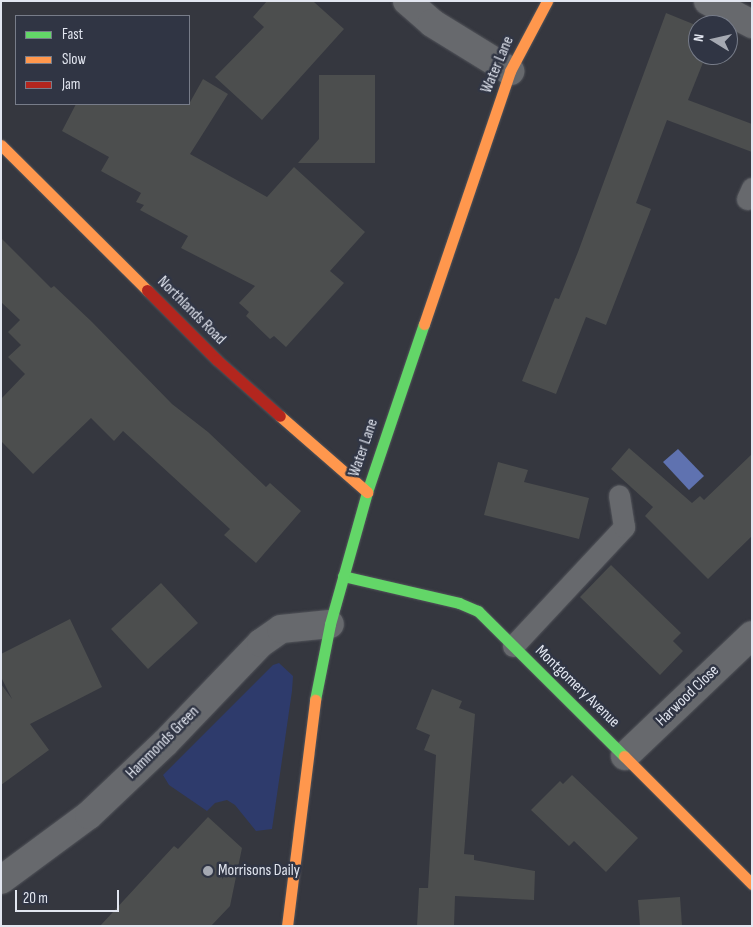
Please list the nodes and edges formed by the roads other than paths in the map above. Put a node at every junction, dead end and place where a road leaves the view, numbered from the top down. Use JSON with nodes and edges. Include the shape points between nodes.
{"nodes":[{"id":1,"x":407,"y":1,"type":"edge"},
{"id":2,"x":547,"y":1,"type":"edge"},
{"id":3,"x":708,"y":1,"type":"edge"},
{"id":4,"x":752,"y":24,"type":"edge"},
{"id":5,"x":510,"y":71,"type":"junction"},
{"id":6,"x":1,"y":146,"type":"edge"},
{"id":7,"x":367,"y":492,"type":"junction"},
{"id":8,"x":619,"y":495,"type":"dead end"},
{"id":9,"x":343,"y":576,"type":"junction"},
{"id":10,"x":330,"y":624,"type":"junction"},
{"id":11,"x":752,"y":635,"type":"edge"},
{"id":12,"x":513,"y":646,"type":"junction"},
{"id":13,"x":625,"y":756,"type":"junction"},
{"id":14,"x":1,"y":880,"type":"edge"},
{"id":15,"x":752,"y":884,"type":"edge"},
{"id":16,"x":287,"y":926,"type":"edge"}],
"edges":[{"from":1,"to":5,"type":"street","via":[[432,24]]},
{"from":2,"to":5,"type":"street","name":"Water Lane"},
{"from":3,"to":4,"type":"street"},
{"from":5,"to":7,"type":"street","name":"Water Lane"},
{"from":6,"to":7,"type":"street","name":"Northlands Road","via":[[217,360]]},
{"from":7,"to":9,"type":"street","name":"Water Lane"},
{"from":8,"to":12,"type":"lane","via":[[624,527]]},
{"from":9,"to":10,"type":"street","name":"Water Lane"},
{"from":9,"to":12,"type":"street","name":"Montgomery Avenue","via":[[459,603],[478,611]]},
{"from":10,"to":14,"type":"street","name":"Hammonds Green","via":[[281,629],[261,643],[165,743],[89,815]]},
{"from":10,"to":16,"type":"street","name":"Water Lane","via":[[308,729]]},
{"from":11,"to":13,"type":"street","name":"Harwood Close"},
{"from":12,"to":13,"type":"street","name":"Montgomery Avenue"},
{"from":13,"to":15,"type":"street","name":"Montgomery Avenue"}]}
